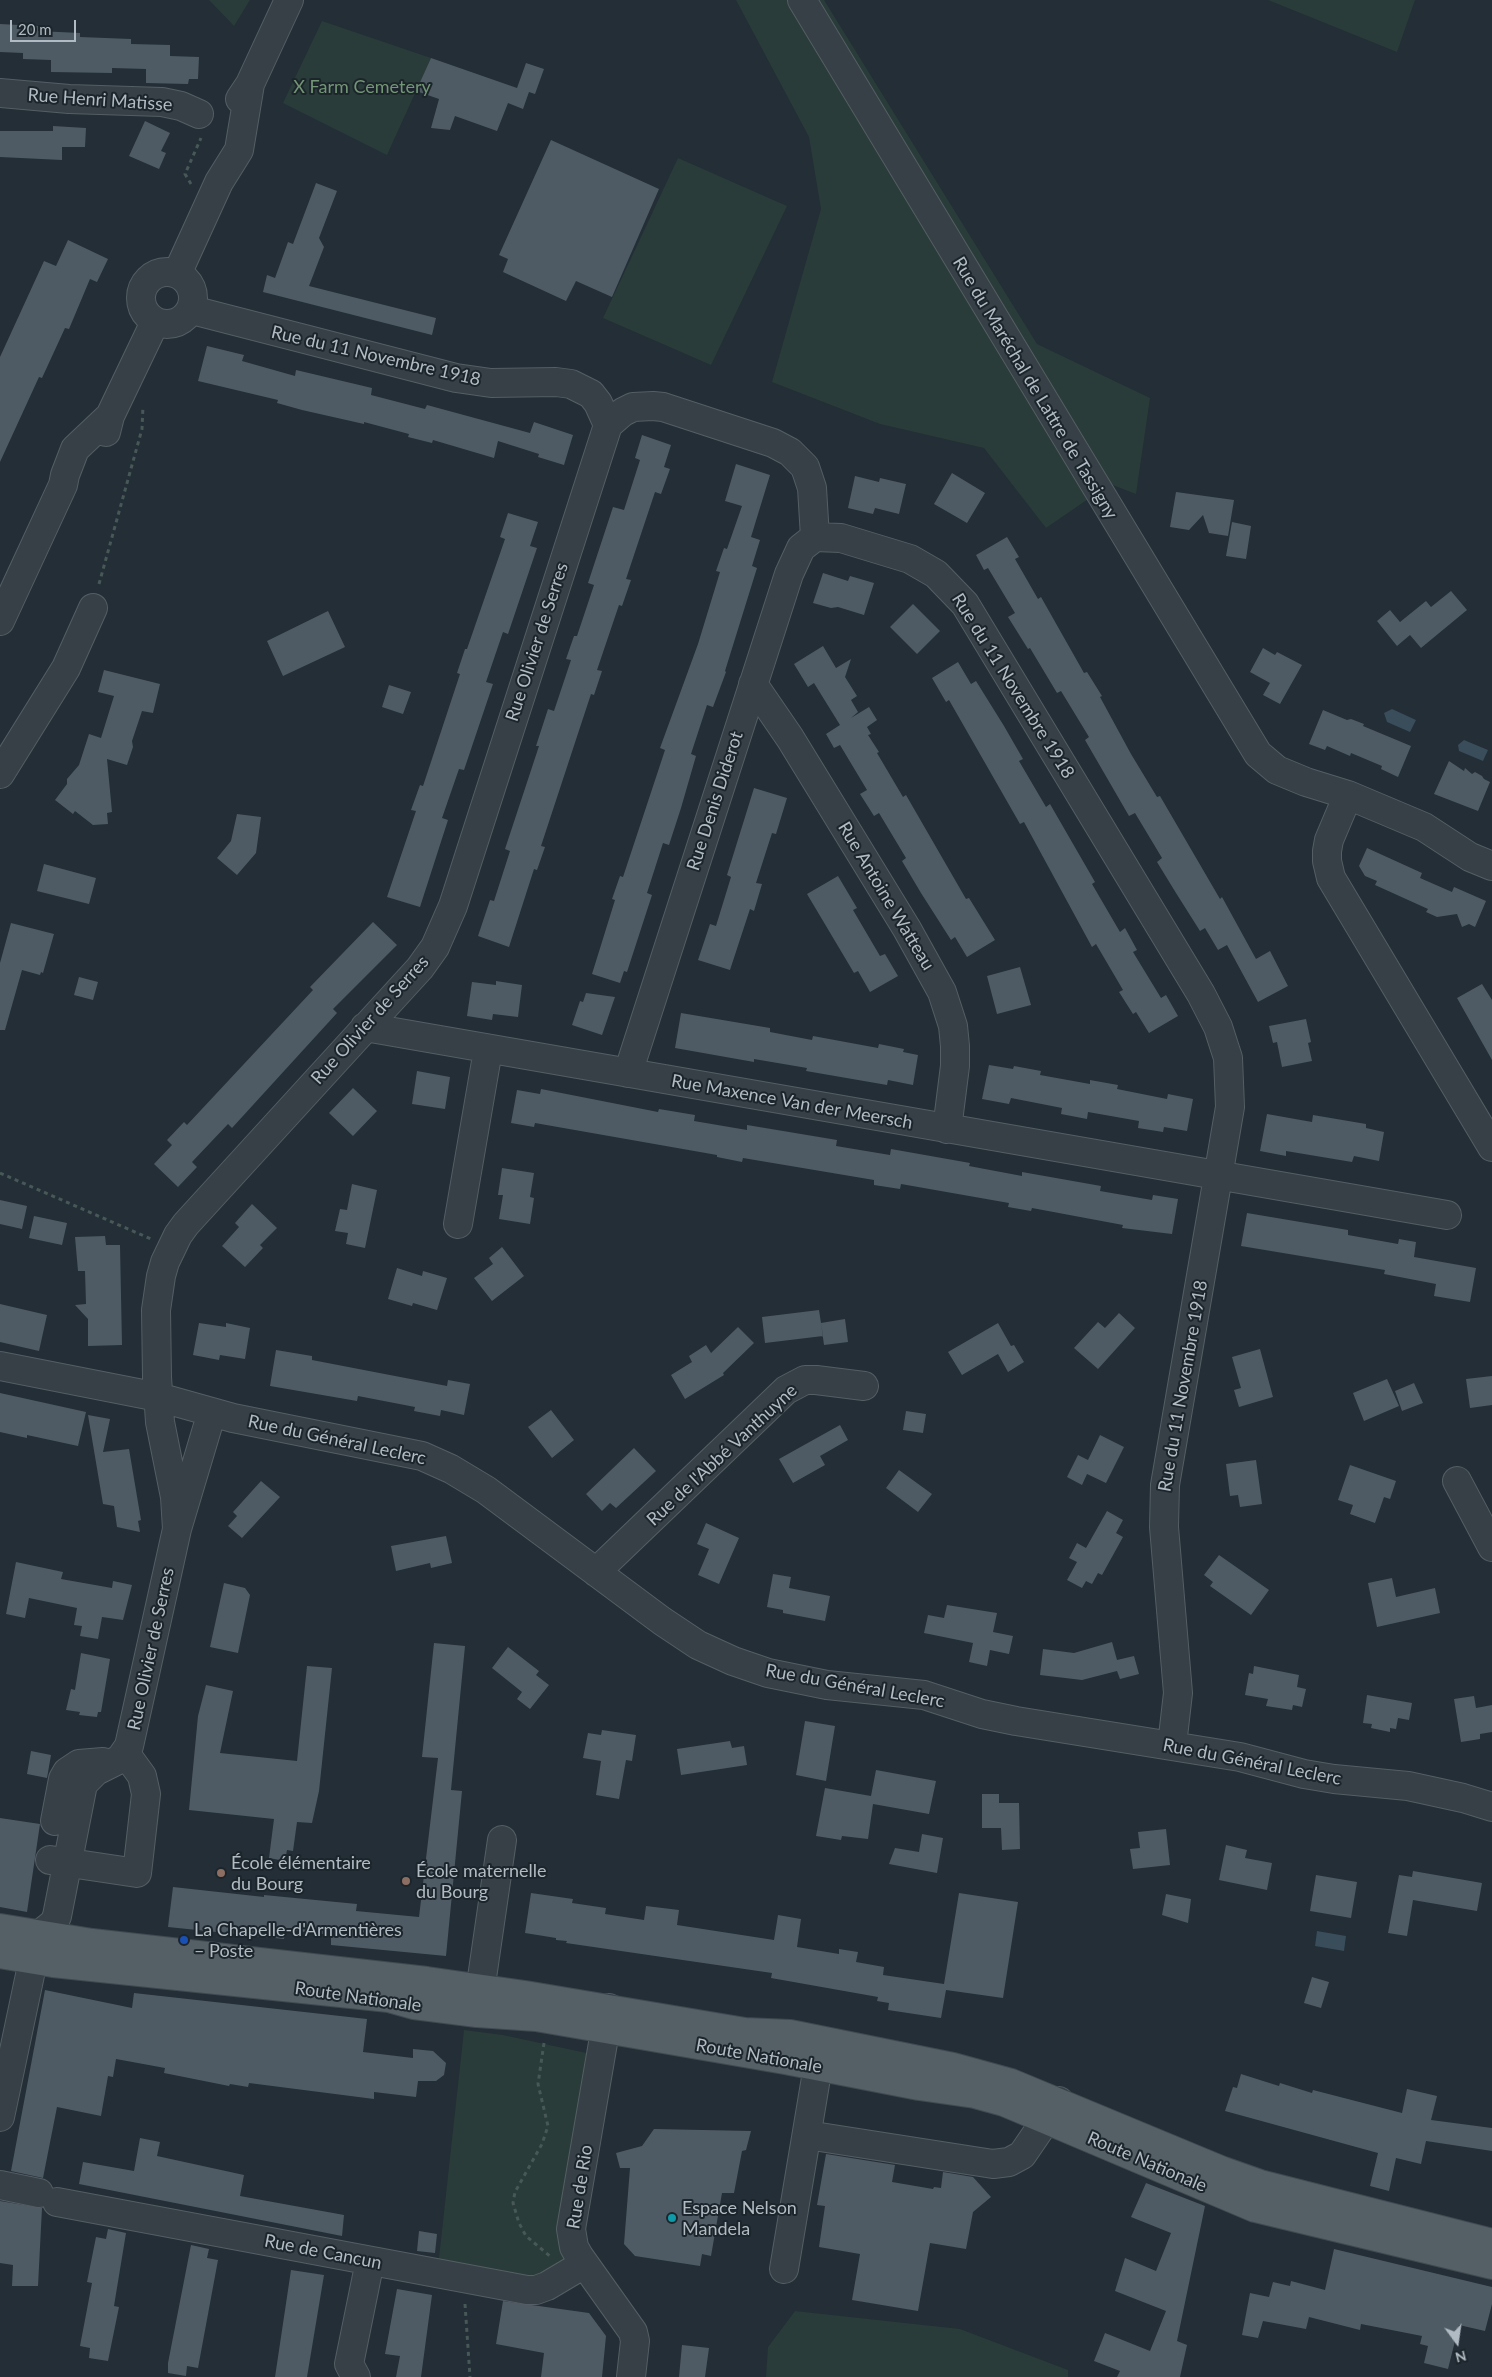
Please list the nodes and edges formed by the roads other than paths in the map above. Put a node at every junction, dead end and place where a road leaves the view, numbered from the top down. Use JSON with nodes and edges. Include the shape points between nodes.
{"nodes":[{"id":1,"x":289,"y":0,"type":"edge"},
{"id":2,"x":802,"y":0,"type":"edge"},
{"id":3,"x":0,"y":93,"type":"edge"},
{"id":4,"x":199,"y":114,"type":"road end"},
{"id":5,"x":177,"y":274,"type":"junction"},
{"id":6,"x":192,"y":310,"type":"junction"},
{"id":7,"x":155,"y":322,"type":"junction"},
{"id":8,"x":608,"y":425,"type":"junction"},
{"id":9,"x":815,"y":537,"type":"junction"},
{"id":10,"x":93,"y":608,"type":"road end"},
{"id":11,"x":0,"y":621,"type":"edge"},
{"id":12,"x":753,"y":684,"type":"junction"},
{"id":13,"x":0,"y":774,"type":"edge"},
{"id":14,"x":1348,"y":795,"type":"junction"},
{"id":15,"x":1492,"y":866,"type":"edge"},
{"id":16,"x":365,"y":1027,"type":"junction"},
{"id":17,"x":488,"y":1050,"type":"junction"},
{"id":18,"x":628,"y":1073,"type":"junction"},
{"id":19,"x":948,"y":1129,"type":"junction"},
{"id":20,"x":1492,"y":1147,"type":"edge"},
{"id":21,"x":1219,"y":1176,"type":"junction"},
{"id":22,"x":1447,"y":1215,"type":"dead end"},
{"id":23,"x":458,"y":1224,"type":"dead end"},
{"id":24,"x":0,"y":1366,"type":"edge"},
{"id":25,"x":864,"y":1386,"type":"dead end"},
{"id":26,"x":158,"y":1397,"type":"junction"},
{"id":27,"x":212,"y":1412,"type":"junction"},
{"id":28,"x":1457,"y":1481,"type":"dead end"},
{"id":29,"x":177,"y":1529,"type":"junction"},
{"id":30,"x":1492,"y":1547,"type":"edge"},
{"id":31,"x":596,"y":1572,"type":"junction"},
{"id":32,"x":1172,"y":1745,"type":"junction"},
{"id":33,"x":120,"y":1759,"type":"junction"},
{"id":34,"x":1492,"y":1808,"type":"edge"},
{"id":35,"x":502,"y":1840,"type":"dead end"},
{"id":36,"x":58,"y":1862,"type":"junction"},
{"id":37,"x":0,"y":1928,"type":"edge"},
{"id":38,"x":36,"y":1947,"type":"junction"},
{"id":39,"x":0,"y":1954,"type":"edge"},
{"id":40,"x":479,"y":2001,"type":"junction"},
{"id":41,"x":607,"y":2019,"type":"junction"},
{"id":42,"x":820,"y":2053,"type":"junction"},
{"id":43,"x":3,"y":2087,"type":"edge"},
{"id":44,"x":1053,"y":2111,"type":"junction"},
{"id":45,"x":0,"y":2117,"type":"edge"},
{"id":46,"x":807,"y":2135,"type":"junction"},
{"id":47,"x":0,"y":2185,"type":"edge"},
{"id":48,"x":1492,"y":2243,"type":"edge"},
{"id":49,"x":370,"y":2261,"type":"junction"},
{"id":50,"x":1492,"y":2265,"type":"edge"},
{"id":51,"x":578,"y":2267,"type":"junction"},
{"id":52,"x":784,"y":2269,"type":"dead end"},
{"id":53,"x":356,"y":2377,"type":"edge"},
{"id":54,"x":631,"y":2377,"type":"edge"}],
"edges":[{"from":1,"to":5,"type":"street","via":[[250,84],[239,150],[219,182]]},
{"from":2,"to":14,"type":"street","name":"Rue du Maréchal de Lattre de Tassigny","via":[[1249,742],[1277,770]]},
{"from":3,"to":4,"type":"street","name":"Rue Henri Matisse","via":[[162,102]]},
{"from":5,"to":6,"type":"street","via":[[188,282],[191,289]]},
{"from":5,"to":7,"type":"street","via":[[157,274],[142,288],[142,308]]},
{"from":6,"to":7,"type":"street","via":[[175,323]]},
{"from":6,"to":8,"type":"street","name":"Rue du 11 Novembre 1918","via":[[456,378],[491,383],[571,384],[591,394]]},
{"from":7,"to":11,"type":"street","via":[[110,416],[98,450],[88,464],[63,485]]},
{"from":8,"to":9,"type":"street","via":[[633,407],[664,407],[782,446],[798,458],[809,477]]},
{"from":8,"to":16,"type":"street","name":"Rue Olivier de Serres","via":[[447,923],[436,947],[420,968]]},
{"from":9,"to":12,"type":"street","name":"Rue Denis Diderot","via":[[797,555]]},
{"from":9,"to":21,"type":"street","name":"Rue du 11 Novembre 1918","via":[[828,536],[862,543],[917,562],[955,592],[975,619],[1218,1027],[1228,1058],[1231,1090]]},
{"from":10,"to":13,"type":"street","via":[[66,668]]},
{"from":12,"to":18,"type":"street","name":"Rue Denis Diderot"},
{"from":12,"to":19,"type":"street","name":"Rue Antoine Watteau","via":[[892,904],[942,992],[955,1046]]},
{"from":14,"to":15,"type":"street","name":"Rue du Maréchal de Lattre de Tassigny","via":[[1424,827],[1470,857]]},
{"from":14,"to":20,"type":"street","via":[[1329,840],[1327,861],[1331,878]]},
{"from":16,"to":17,"type":"street","name":"Rue Maxence Van der Meersch"},
{"from":16,"to":26,"type":"street","name":"Rue Olivier de Serres","via":[[200,1208],[170,1248],[161,1276],[156,1310]]},
{"from":17,"to":18,"type":"street","name":"Rue Maxence Van der Meersch"},
{"from":17,"to":23,"type":"street"},
{"from":18,"to":19,"type":"street","name":"Rue Maxence Van der Meersch"},
{"from":19,"to":21,"type":"street","name":"Rue Maxence Van der Meersch"},
{"from":21,"to":22,"type":"street"},
{"from":21,"to":32,"type":"street","name":"Rue du 11 Novembre 1918","via":[[1165,1485],[1164,1527],[1178,1693]]},
{"from":24,"to":26,"type":"street","name":"Rue du Général Leclerc"},
{"from":25,"to":31,"type":"street","name":"Rue de l'Abbé Vanthuyne","via":[[805,1380],[786,1390]]},
{"from":26,"to":27,"type":"street","name":"Rue du Général Leclerc"},
{"from":26,"to":29,"type":"street","name":"Rue Olivier de Serres","via":[[175,1497]]},
{"from":27,"to":29,"type":"street","name":"Rue Olivier de Serres"},
{"from":27,"to":31,"type":"street","name":"Rue du Général Leclerc","via":[[422,1456],[486,1490]]},
{"from":28,"to":30,"type":"street"},
{"from":29,"to":33,"type":"street","name":"Rue Olivier de Serres","via":[[132,1738]]},
{"from":31,"to":32,"type":"street","name":"Rue du Général Leclerc","via":[[698,1645],[768,1673],[827,1685],[924,1695],[982,1714],[1016,1721]]},
{"from":32,"to":34,"type":"street","name":"Rue du Général Leclerc","via":[[1240,1757],[1312,1776],[1408,1786]]},
{"from":33,"to":36,"type":"street","via":[[87,1762],[67,1772],[63,1779]]},
{"from":33,"to":36,"type":"street","via":[[142,1776],[146,1794],[137,1872]]},
{"from":35,"to":40,"type":"street"},
{"from":36,"to":38,"type":"street","via":[[39,1909]]},
{"from":37,"to":38,"type":"main road","name":"Route Nationale"},
{"from":38,"to":39,"type":"main road","name":"Route Nationale"},
{"from":38,"to":40,"type":"main road","name":"Route Nationale","via":[[92,1943]]},
{"from":38,"to":43,"type":"street"},
{"from":40,"to":41,"type":"main road","name":"Route Nationale"},
{"from":40,"to":41,"type":"main road","name":"Route Nationale","via":[[569,2023]]},
{"from":41,"to":42,"type":"main road","name":"Route Nationale"},
{"from":41,"to":51,"type":"street","name":"Rue de Rio","via":[[571,2229]]},
{"from":42,"to":44,"type":"main road","name":"Route Nationale","via":[[919,2086]]},
{"from":42,"to":46,"type":"street"},
{"from":43,"to":45,"type":"street"},
{"from":44,"to":46,"type":"street","via":[[1022,2155],[1010,2162],[993,2164]]},
{"from":44,"to":48,"type":"main road","name":"Route Nationale","via":[[1260,2184]]},
{"from":44,"to":50,"type":"main road","name":"Route Nationale","via":[[1254,2208]]},
{"from":46,"to":52,"type":"street"},
{"from":47,"to":49,"type":"street","name":"Rue de Cancun"},
{"from":49,"to":51,"type":"street","name":"Rue de Cancun","via":[[536,2290]]},
{"from":49,"to":53,"type":"street","via":[[350,2364]]},
{"from":51,"to":54,"type":"street","name":"Rue de Rio","via":[[634,2332]]}]}
